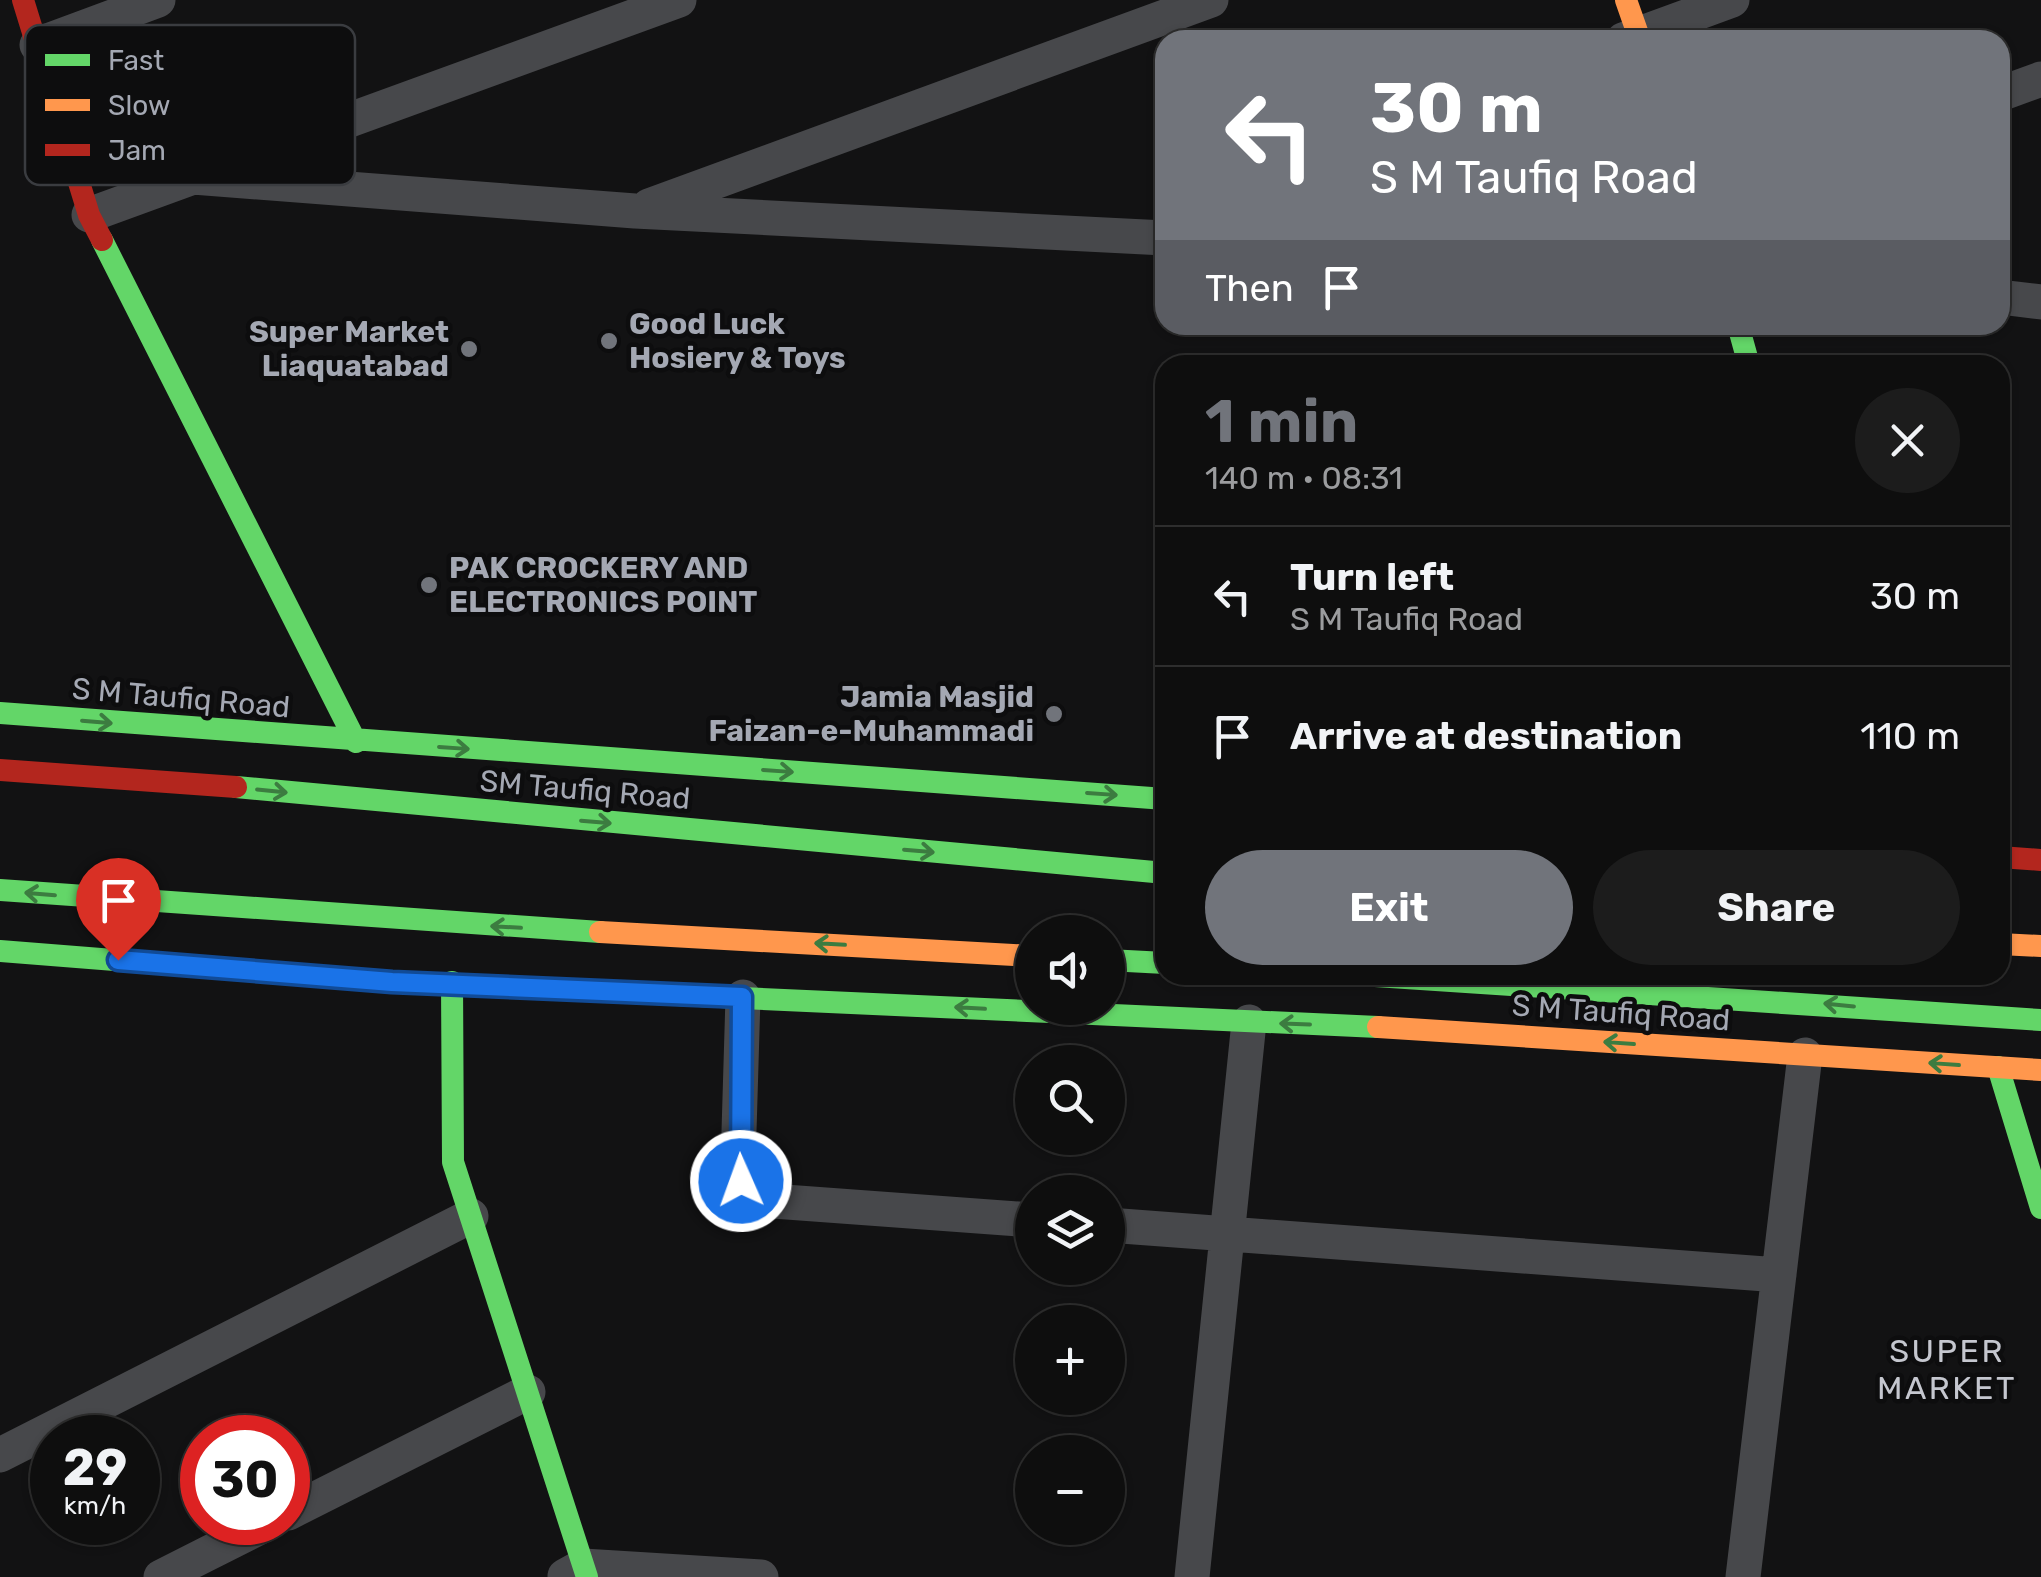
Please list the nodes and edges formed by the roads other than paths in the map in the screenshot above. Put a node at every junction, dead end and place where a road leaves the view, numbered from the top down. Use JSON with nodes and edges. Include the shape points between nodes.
{"nodes":[{"id":1,"x":24,"y":0,"type":"edge"},
{"id":2,"x":158,"y":0,"type":"edge"},
{"id":3,"x":679,"y":0,"type":"edge"},
{"id":4,"x":1211,"y":0,"type":"edge"},
{"id":5,"x":1626,"y":0,"type":"edge"},
{"id":6,"x":1732,"y":0,"type":"edge"},
{"id":7,"x":31,"y":25,"type":"edge"},
{"id":8,"x":91,"y":25,"type":"edge"},
{"id":9,"x":1632,"y":30,"type":"edge"},
{"id":10,"x":1655,"y":30,"type":"edge"},
{"id":11,"x":2041,"y":79,"type":"edge"},
{"id":12,"x":2010,"y":90,"type":"edge"},
{"id":13,"x":355,"y":118,"type":"edge"},
{"id":14,"x":80,"y":185,"type":"edge"},
{"id":15,"x":171,"y":185,"type":"edge"},
{"id":16,"x":294,"y":185,"type":"edge"},
{"id":17,"x":635,"y":212,"type":"junction"},
{"id":18,"x":89,"y":215,"type":"junction"},
{"id":19,"x":1155,"y":216,"type":"edge"},
{"id":20,"x":1104,"y":234,"type":"junction"},
{"id":21,"x":1155,"y":237,"type":"edge"},
{"id":22,"x":2010,"y":299,"type":"edge"},
{"id":23,"x":2040,"y":302,"type":"edge"},
{"id":24,"x":0,"y":714,"type":"edge"},
{"id":25,"x":356,"y":742,"type":"junction"},
{"id":26,"x":0,"y":770,"type":"edge"},
{"id":27,"x":1155,"y":798,"type":"edge"},
{"id":28,"x":2010,"y":858,"type":"edge"},
{"id":29,"x":2041,"y":860,"type":"edge"},
{"id":30,"x":1155,"y":871,"type":"edge"},
{"id":31,"x":0,"y":890,"type":"edge"},
{"id":32,"x":2010,"y":944,"type":"edge"},
{"id":33,"x":2041,"y":946,"type":"edge"},
{"id":34,"x":0,"y":951,"type":"edge"},
{"id":35,"x":1015,"y":955,"type":"edge"},
{"id":36,"x":1125,"y":961,"type":"edge"},
{"id":37,"x":1155,"y":962,"type":"edge"},
{"id":38,"x":452,"y":982,"type":"junction"},
{"id":39,"x":1511,"y":985,"type":"edge"},
{"id":40,"x":742,"y":997,"type":"junction"},
{"id":41,"x":2041,"y":1020,"type":"edge"},
{"id":42,"x":1248,"y":1022,"type":"junction"},
{"id":43,"x":1805,"y":1055,"type":"junction"},
{"id":44,"x":1998,"y":1067,"type":"junction"},
{"id":45,"x":2041,"y":1070,"type":"edge"},
{"id":46,"x":2041,"y":1208,"type":"edge"},
{"id":47,"x":471,"y":1216,"type":"junction"},
{"id":48,"x":1015,"y":1219,"type":"edge"},
{"id":49,"x":1125,"y":1226,"type":"edge"},
{"id":50,"x":1227,"y":1234,"type":"junction"},
{"id":51,"x":1779,"y":1275,"type":"junction"},
{"id":52,"x":528,"y":1392,"type":"junction"},
{"id":53,"x":0,"y":1456,"type":"edge"},
{"id":54,"x":310,"y":1503,"type":"edge"},
{"id":55,"x":225,"y":1545,"type":"edge"},
{"id":56,"x":578,"y":1574,"type":"edge"},
{"id":57,"x":162,"y":1577,"type":"edge"},
{"id":58,"x":761,"y":1577,"type":"edge"},
{"id":59,"x":1192,"y":1577,"type":"edge"},
{"id":60,"x":1743,"y":1577,"type":"edge"}],
"edges":[{"from":1,"to":7,"type":"main road"},
{"from":2,"to":8,"type":"street"},
{"from":3,"to":13,"type":"street"},
{"from":4,"to":17,"type":"street"},
{"from":5,"to":9,"type":"main road"},
{"from":6,"to":10,"type":"street"},
{"from":11,"to":12,"type":"street"},
{"from":14,"to":18,"type":"main road"},
{"from":15,"to":18,"type":"street"},
{"from":16,"to":17,"type":"street"},
{"from":17,"to":20,"type":"street"},
{"from":18,"to":25,"type":"main road"},
{"from":19,"to":20,"type":"street"},
{"from":20,"to":21,"type":"street"},
{"from":22,"to":23,"type":"street"},
{"from":24,"to":25,"type":"main road","name":"S M Taufiq Road","one_way":true},
{"from":25,"to":27,"type":"main road","name":"S M Taufiq Road","one_way":true},
{"from":26,"to":30,"type":"main road","name":"SM Taufiq Road","one_way":true,"via":[[175,780]]},
{"from":28,"to":29,"type":"main road"},
{"from":35,"to":31,"type":"main road","one_way":true,"via":[[447,924]]},
{"from":32,"to":33,"type":"main road"},
{"from":34,"to":38,"type":"main road","name":"S M Taufiq Road"},
{"from":36,"to":37,"type":"main road"},
{"from":38,"to":40,"type":"main road","name":"S M Taufiq Road"},
{"from":38,"to":47,"type":"main road","via":[[452,1162]]},
{"from":41,"to":39,"type":"main road","one_way":true},
{"from":42,"to":40,"type":"main road","name":"S M Taufiq Road","one_way":true},
{"from":40,"to":48,"type":"street","via":[[738,1165],[746,1192],[758,1200]]},
{"from":43,"to":42,"type":"main road","name":"S M Taufiq Road","one_way":true},
{"from":42,"to":50,"type":"street"},
{"from":44,"to":43,"type":"main road","name":"S M Taufiq Road","one_way":true},
{"from":43,"to":51,"type":"street"},
{"from":44,"to":45,"type":"main road","name":"S M Taufiq Road"},
{"from":44,"to":46,"type":"main road"},
{"from":47,"to":52,"type":"main road"},
{"from":47,"to":53,"type":"street"},
{"from":49,"to":50,"type":"street"},
{"from":50,"to":51,"type":"street"},
{"from":50,"to":59,"type":"street"},
{"from":51,"to":60,"type":"street"},
{"from":52,"to":54,"type":"street"},
{"from":52,"to":56,"type":"main road"},
{"from":55,"to":57,"type":"street"},
{"from":56,"to":58,"type":"street"}]}
